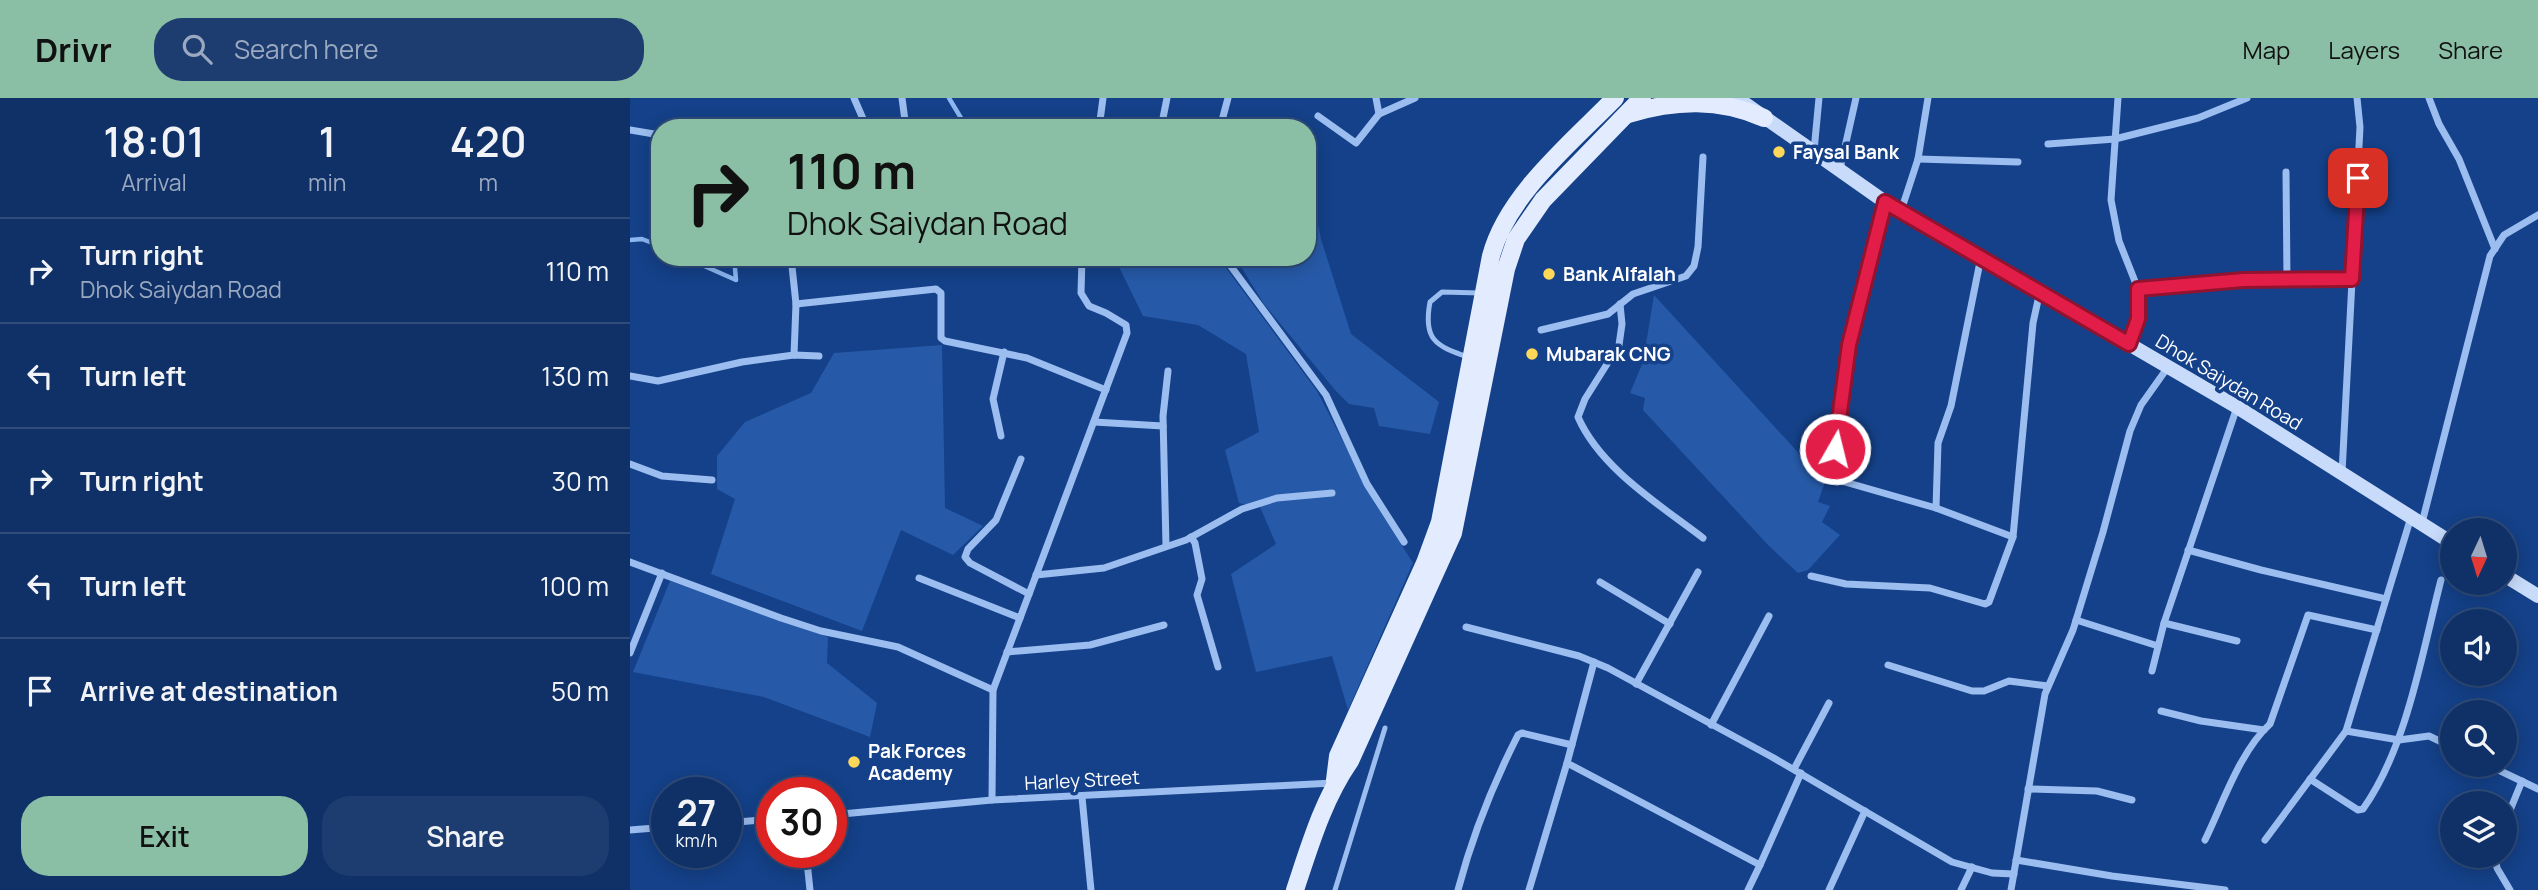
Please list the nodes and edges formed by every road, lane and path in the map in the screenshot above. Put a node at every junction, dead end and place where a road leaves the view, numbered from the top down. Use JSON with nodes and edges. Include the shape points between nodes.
{"nodes":[{"id":1,"x":854,"y":98,"type":"edge"},
{"id":2,"x":902,"y":98,"type":"edge"},
{"id":3,"x":1103,"y":98,"type":"edge"},
{"id":4,"x":1167,"y":98,"type":"edge"},
{"id":5,"x":1228,"y":98,"type":"edge"},
{"id":6,"x":1376,"y":98,"type":"edge"},
{"id":7,"x":1415,"y":98,"type":"edge"},
{"id":8,"x":1615,"y":98,"type":"edge"},
{"id":9,"x":1642,"y":98,"type":"edge"},
{"id":10,"x":1737,"y":98,"type":"edge"},
{"id":11,"x":1754,"y":98,"type":"edge"},
{"id":12,"x":1819,"y":98,"type":"edge"},
{"id":13,"x":1856,"y":98,"type":"edge"},
{"id":14,"x":1928,"y":98,"type":"edge"},
{"id":15,"x":2118,"y":98,"type":"edge"},
{"id":16,"x":2247,"y":98,"type":"edge"},
{"id":17,"x":2357,"y":98,"type":"edge"},
{"id":18,"x":2429,"y":98,"type":"edge"},
{"id":19,"x":1604,"y":105,"type":"edge"},
{"id":20,"x":1379,"y":114,"type":"junction"},
{"id":21,"x":1625,"y":115,"type":"junction"},
{"id":22,"x":1318,"y":116,"type":"dead end"},
{"id":23,"x":1764,"y":118,"type":"junction"},
{"id":24,"x":863,"y":119,"type":"edge"},
{"id":25,"x":905,"y":119,"type":"edge"},
{"id":26,"x":1100,"y":119,"type":"edge"},
{"id":27,"x":1163,"y":119,"type":"edge"},
{"id":28,"x":1222,"y":119,"type":"edge"},
{"id":29,"x":630,"y":130,"type":"edge"},
{"id":30,"x":651,"y":134,"type":"edge"},
{"id":31,"x":2115,"y":139,"type":"junction"},
{"id":32,"x":2048,"y":144,"type":"dead end"},
{"id":33,"x":1814,"y":151,"type":"junction"},
{"id":34,"x":1703,"y":157,"type":"dead end"},
{"id":35,"x":1918,"y":159,"type":"junction"},
{"id":36,"x":2018,"y":162,"type":"dead end"},
{"id":37,"x":1840,"y":170,"type":"junction"},
{"id":38,"x":2286,"y":172,"type":"dead end"},
{"id":39,"x":1885,"y":202,"type":"junction"},
{"id":40,"x":1901,"y":211,"type":"junction"},
{"id":41,"x":2538,"y":215,"type":"edge"},
{"id":42,"x":2495,"y":249,"type":"junction"},
{"id":43,"x":1981,"y":257,"type":"junction"},
{"id":44,"x":792,"y":266,"type":"edge"},
{"id":45,"x":1082,"y":266,"type":"edge"},
{"id":46,"x":1231,"y":266,"type":"edge"},
{"id":47,"x":2352,"y":279,"type":"junction"},
{"id":48,"x":2287,"y":280,"type":"junction"},
{"id":49,"x":2138,"y":289,"type":"junction"},
{"id":50,"x":2040,"y":291,"type":"junction"},
{"id":51,"x":1483,"y":293,"type":"junction"},
{"id":52,"x":796,"y":304,"type":"junction"},
{"id":53,"x":1620,"y":304,"type":"junction"},
{"id":54,"x":1541,"y":330,"type":"dead end"},
{"id":55,"x":2129,"y":344,"type":"junction"},
{"id":56,"x":1479,"y":348,"type":"junction"},
{"id":57,"x":1003,"y":352,"type":"junction"},
{"id":58,"x":794,"y":355,"type":"junction"},
{"id":59,"x":819,"y":356,"type":"dead end"},
{"id":60,"x":2168,"y":367,"type":"junction"},
{"id":61,"x":1168,"y":371,"type":"dead end"},
{"id":62,"x":630,"y":376,"type":"edge"},
{"id":63,"x":1106,"y":390,"type":"junction"},
{"id":64,"x":2237,"y":407,"type":"junction"},
{"id":65,"x":1094,"y":422,"type":"junction"},
{"id":66,"x":1163,"y":426,"type":"junction"},
{"id":67,"x":1001,"y":436,"type":"dead end"},
{"id":68,"x":1021,"y":459,"type":"dead end"},
{"id":69,"x":630,"y":464,"type":"edge"},
{"id":70,"x":2342,"y":474,"type":"junction"},
{"id":71,"x":712,"y":480,"type":"dead end"},
{"id":72,"x":1332,"y":493,"type":"dead end"},
{"id":73,"x":1936,"y":509,"type":"junction"},
{"id":74,"x":2416,"y":521,"type":"junction"},
{"id":75,"x":2440,"y":536,"type":"edge"},
{"id":76,"x":1191,"y":537,"type":"junction"},
{"id":77,"x":2013,"y":537,"type":"junction"},
{"id":78,"x":1703,"y":538,"type":"dead end"},
{"id":79,"x":1404,"y":542,"type":"dead end"},
{"id":80,"x":1166,"y":546,"type":"junction"},
{"id":81,"x":2188,"y":550,"type":"junction"},
{"id":82,"x":630,"y":562,"type":"edge"},
{"id":83,"x":1698,"y":572,"type":"dead end"},
{"id":84,"x":662,"y":573,"type":"junction"},
{"id":85,"x":1036,"y":575,"type":"junction"},
{"id":86,"x":1811,"y":576,"type":"dead end"},
{"id":87,"x":919,"y":578,"type":"dead end"},
{"id":88,"x":1600,"y":582,"type":"dead end"},
{"id":89,"x":2517,"y":583,"type":"edge"},
{"id":90,"x":2440,"y":584,"type":"edge"},
{"id":91,"x":1029,"y":594,"type":"junction"},
{"id":92,"x":2538,"y":596,"type":"edge"},
{"id":93,"x":2386,"y":599,"type":"junction"},
{"id":94,"x":1769,"y":616,"type":"dead end"},
{"id":95,"x":1020,"y":618,"type":"junction"},
{"id":96,"x":2076,"y":620,"type":"junction"},
{"id":97,"x":2164,"y":622,"type":"junction"},
{"id":98,"x":1670,"y":624,"type":"junction"},
{"id":99,"x":1164,"y":625,"type":"dead end"},
{"id":100,"x":1466,"y":627,"type":"dead end"},
{"id":101,"x":2376,"y":630,"type":"junction"},
{"id":102,"x":2237,"y":641,"type":"dead end"},
{"id":103,"x":2158,"y":646,"type":"junction"},
{"id":104,"x":1007,"y":652,"type":"junction"},
{"id":105,"x":630,"y":653,"type":"edge"},
{"id":106,"x":1594,"y":662,"type":"junction"},
{"id":107,"x":1888,"y":665,"type":"dead end"},
{"id":108,"x":1218,"y":667,"type":"dead end"},
{"id":109,"x":2152,"y":671,"type":"dead end"},
{"id":110,"x":1636,"y":684,"type":"junction"},
{"id":111,"x":2048,"y":686,"type":"junction"},
{"id":112,"x":993,"y":690,"type":"junction"},
{"id":113,"x":1829,"y":703,"type":"dead end"},
{"id":114,"x":2161,"y":711,"type":"dead end"},
{"id":115,"x":1711,"y":724,"type":"junction"},
{"id":116,"x":1385,"y":728,"type":"dead end"},
{"id":117,"x":2264,"y":730,"type":"junction"},
{"id":118,"x":2346,"y":731,"type":"junction"},
{"id":119,"x":2399,"y":740,"type":"junction"},
{"id":120,"x":2440,"y":741,"type":"edge"},
{"id":121,"x":1572,"y":745,"type":"junction"},
{"id":122,"x":1567,"y":763,"type":"junction"},
{"id":123,"x":1797,"y":771,"type":"junction"},
{"id":124,"x":2514,"y":777,"type":"edge"},
{"id":125,"x":2310,"y":779,"type":"junction"},
{"id":126,"x":2522,"y":781,"type":"junction"},
{"id":127,"x":1335,"y":783,"type":"junction"},
{"id":128,"x":2028,"y":789,"type":"junction"},
{"id":129,"x":2538,"y":789,"type":"edge"},
{"id":130,"x":2517,"y":793,"type":"edge"},
{"id":131,"x":1082,"y":797,"type":"junction"},
{"id":132,"x":992,"y":800,"type":"junction"},
{"id":133,"x":2132,"y":800,"type":"dead end"},
{"id":134,"x":1865,"y":811,"type":"junction"},
{"id":135,"x":847,"y":814,"type":"edge"},
{"id":136,"x":651,"y":828,"type":"edge"},
{"id":137,"x":630,"y":830,"type":"edge"},
{"id":138,"x":2205,"y":840,"type":"dead end"},
{"id":139,"x":2265,"y":840,"type":"dead end"},
{"id":140,"x":2017,"y":860,"type":"junction"},
{"id":141,"x":1760,"y":865,"type":"junction"},
{"id":142,"x":1972,"y":867,"type":"junction"},
{"id":143,"x":808,"y":868,"type":"edge"},
{"id":144,"x":2497,"y":868,"type":"edge"},
{"id":145,"x":2014,"y":874,"type":"junction"},
{"id":146,"x":1831,"y":889,"type":"edge"},
{"id":147,"x":810,"y":890,"type":"edge"},
{"id":148,"x":1091,"y":890,"type":"edge"},
{"id":149,"x":1295,"y":890,"type":"edge"},
{"id":150,"x":1335,"y":890,"type":"edge"},
{"id":151,"x":1458,"y":890,"type":"edge"},
{"id":152,"x":1529,"y":890,"type":"edge"},
{"id":153,"x":1748,"y":890,"type":"edge"},
{"id":154,"x":1961,"y":890,"type":"edge"},
{"id":155,"x":2011,"y":890,"type":"edge"},
{"id":156,"x":2225,"y":890,"type":"edge"},
{"id":157,"x":2510,"y":890,"type":"edge"}],
"edges":[{"from":1,"to":24,"type":"street"},
{"from":2,"to":25,"type":"street"},
{"from":3,"to":26,"type":"street"},
{"from":4,"to":27,"type":"street"},
{"from":5,"to":28,"type":"street"},
{"from":6,"to":20,"type":"street"},
{"from":7,"to":20,"type":"street"},
{"from":8,"to":19,"type":"main road"},
{"from":9,"to":21,"type":"main road"},
{"from":10,"to":23,"type":"main road","name":"Dhok Saiydan Road"},
{"from":11,"to":23,"type":"main road"},
{"from":12,"to":33,"type":"street"},
{"from":13,"to":37,"type":"street"},
{"from":14,"to":35,"type":"street"},
{"from":15,"to":31,"type":"street"},
{"from":16,"to":31,"type":"street","via":[[2198,118]]},
{"from":17,"to":47,"type":"street","via":[[2360,127]]},
{"from":18,"to":42,"type":"street"},
{"from":19,"to":51,"type":"main road","via":[[1511,210],[1493,247]]},
{"from":20,"to":22,"type":"street","via":[[1356,143]]},
{"from":21,"to":23,"type":"main road","via":[[1686,102],[1718,103]]},
{"from":21,"to":56,"type":"main road","via":[[1543,200],[1516,239]]},
{"from":23,"to":33,"type":"main road","name":"Dhok Saiydan Road"},
{"from":29,"to":30,"type":"street"},
{"from":31,"to":32,"type":"street"},
{"from":31,"to":49,"type":"street","via":[[2111,200],[2119,241]]},
{"from":33,"to":37,"type":"main road","name":"Dhok Saiydan Road"},
{"from":34,"to":53,"type":"street","via":[[1694,267],[1686,276],[1633,294]]},
{"from":35,"to":36,"type":"street"},
{"from":35,"to":40,"type":"street"},
{"from":37,"to":39,"type":"main road","name":"Dhok Saiydan Road"},
{"from":38,"to":48,"type":"street"},
{"from":39,"to":40,"type":"main road","name":"Dhok Saiydan Road"},
{"from":39,"to":73,"type":"street","via":[[1849,345],[1832,478]]},
{"from":40,"to":43,"type":"main road","name":"Dhok Saiydan Road"},
{"from":41,"to":42,"type":"street","via":[[2504,235]]},
{"from":42,"to":74,"type":"street"},
{"from":43,"to":50,"type":"main road","name":"Dhok Saiydan Road"},
{"from":43,"to":73,"type":"street","via":[[1951,406],[1938,443]]},
{"from":44,"to":52,"type":"street"},
{"from":45,"to":63,"type":"street","via":[[1081,293],[1089,306],[1126,325],[1127,334]]},
{"from":46,"to":79,"type":"street","via":[[1326,395],[1367,484]]},
{"from":47,"to":48,"type":"street"},
{"from":47,"to":70,"type":"street"},
{"from":48,"to":49,"type":"street"},
{"from":49,"to":55,"type":"street","via":[[2138,319]]},
{"from":50,"to":55,"type":"main road","name":"Dhok Saiydan Road"},
{"from":50,"to":77,"type":"street"},
{"from":51,"to":56,"type":"main road"},
{"from":51,"to":56,"type":"lane","via":[[1442,292],[1430,302],[1428,320],[1432,339],[1444,349]]},
{"from":52,"to":57,"type":"street","via":[[936,289],[941,293],[941,338]]},
{"from":52,"to":58,"type":"street"},
{"from":53,"to":54,"type":"street","via":[[1608,314]]},
{"from":53,"to":78,"type":"street","via":[[1619,345],[1578,417],[1586,435],[1613,466]]},
{"from":55,"to":60,"type":"main road","name":"Dhok Saiydan Road"},
{"from":56,"to":127,"type":"main road","via":[[1453,533],[1350,761]]},
{"from":57,"to":63,"type":"street"},
{"from":57,"to":67,"type":"street","via":[[993,399]]},
{"from":58,"to":59,"type":"street"},
{"from":58,"to":62,"type":"street","via":[[658,381]]},
{"from":60,"to":64,"type":"main road","name":"Dhok Saiydan Road"},
{"from":60,"to":96,"type":"street","via":[[2141,405],[2130,431]]},
{"from":61,"to":66,"type":"street"},
{"from":63,"to":65,"type":"street"},
{"from":64,"to":70,"type":"main road","name":"Dhok Saiydan Road"},
{"from":64,"to":81,"type":"street"},
{"from":65,"to":66,"type":"street"},
{"from":65,"to":85,"type":"street"},
{"from":66,"to":80,"type":"street"},
{"from":68,"to":91,"type":"street","via":[[996,520],[965,557]]},
{"from":69,"to":71,"type":"street","via":[[662,477]]},
{"from":70,"to":74,"type":"main road","name":"Dhok Saiydan Road"},
{"from":72,"to":76,"type":"street","via":[[1277,498],[1242,509]]},
{"from":73,"to":77,"type":"street"},
{"from":74,"to":75,"type":"main road","name":"Dhok Saiydan Road"},
{"from":74,"to":93,"type":"street"},
{"from":76,"to":80,"type":"street"},
{"from":76,"to":108,"type":"street","via":[[1202,579],[1197,595]]},
{"from":77,"to":86,"type":"street","via":[[1985,604],[1930,588],[1846,584]]},
{"from":80,"to":85,"type":"street","via":[[1104,568]]},
{"from":81,"to":93,"type":"street"},
{"from":81,"to":97,"type":"street"},
{"from":82,"to":84,"type":"street"},
{"from":83,"to":98,"type":"street"},
{"from":84,"to":105,"type":"street"},
{"from":84,"to":112,"type":"street","via":[[821,631],[898,647]]},
{"from":85,"to":91,"type":"street"},
{"from":87,"to":95,"type":"street"},
{"from":88,"to":98,"type":"street"},
{"from":89,"to":92,"type":"main road"},
{"from":90,"to":119,"type":"street"},
{"from":91,"to":95,"type":"street"},
{"from":93,"to":101,"type":"street"},
{"from":94,"to":115,"type":"street"},
{"from":95,"to":104,"type":"street"},
{"from":96,"to":103,"type":"street"},
{"from":96,"to":111,"type":"street"},
{"from":97,"to":102,"type":"street"},
{"from":97,"to":103,"type":"street"},
{"from":98,"to":110,"type":"street"},
{"from":99,"to":104,"type":"street","via":[[1090,645]]},
{"from":100,"to":106,"type":"street"},
{"from":101,"to":117,"type":"street","via":[[2308,615]]},
{"from":101,"to":118,"type":"street"},
{"from":103,"to":109,"type":"street"},
{"from":104,"to":112,"type":"street"},
{"from":106,"to":110,"type":"street"},
{"from":106,"to":121,"type":"street"},
{"from":107,"to":111,"type":"street","via":[[1972,691],[2009,681]]},
{"from":110,"to":115,"type":"street"},
{"from":111,"to":128,"type":"street"},
{"from":112,"to":132,"type":"street"},
{"from":113,"to":123,"type":"street"},
{"from":114,"to":117,"type":"street"},
{"from":115,"to":123,"type":"street"},
{"from":116,"to":150,"type":"lane"},
{"from":117,"to":138,"type":"street","via":[[2246,755]]},
{"from":118,"to":119,"type":"street"},
{"from":118,"to":125,"type":"street"},
{"from":119,"to":120,"type":"street","via":[[2429,736]]},
{"from":119,"to":125,"type":"street","via":[[2363,809]]},
{"from":121,"to":122,"type":"street"},
{"from":121,"to":151,"type":"street","via":[[1518,735],[1467,853]]},
{"from":122,"to":141,"type":"street"},
{"from":122,"to":152,"type":"street"},
{"from":123,"to":134,"type":"street"},
{"from":123,"to":141,"type":"street"},
{"from":124,"to":126,"type":"street"},
{"from":125,"to":139,"type":"street"},
{"from":126,"to":129,"type":"street"},
{"from":126,"to":130,"type":"street"},
{"from":127,"to":131,"type":"street","name":"Harley Street"},
{"from":127,"to":149,"type":"main road"},
{"from":128,"to":133,"type":"street","via":[[2097,791]]},
{"from":128,"to":140,"type":"street"},
{"from":131,"to":132,"type":"street","name":"Harley Street"},
{"from":131,"to":148,"type":"street"},
{"from":132,"to":135,"type":"street","name":"Harley Street"},
{"from":134,"to":142,"type":"street","via":[[1952,862]]},
{"from":134,"to":146,"type":"street"},
{"from":136,"to":137,"type":"street"},
{"from":140,"to":145,"type":"street"},
{"from":140,"to":156,"type":"street"},
{"from":141,"to":153,"type":"street"},
{"from":142,"to":145,"type":"street"},
{"from":142,"to":154,"type":"street"},
{"from":143,"to":147,"type":"street"},
{"from":144,"to":157,"type":"street"},
{"from":145,"to":155,"type":"street"}]}
